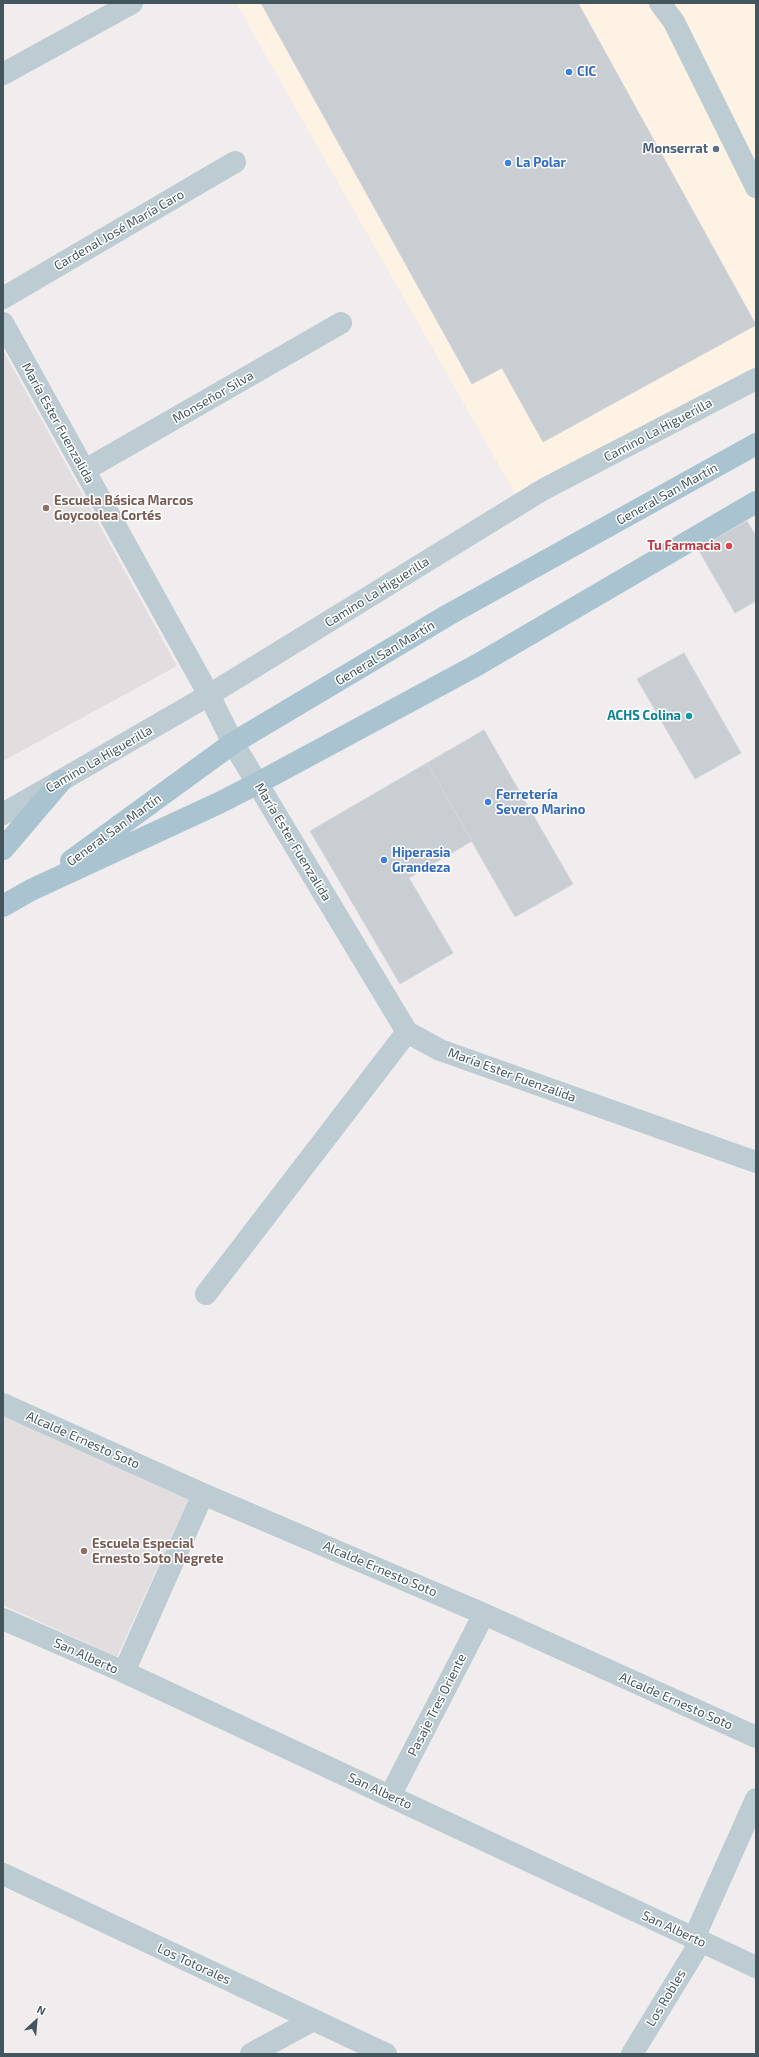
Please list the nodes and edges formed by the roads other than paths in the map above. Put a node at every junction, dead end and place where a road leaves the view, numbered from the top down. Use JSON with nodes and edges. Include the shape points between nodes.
{"nodes":[{"id":1,"x":132,"y":3,"type":"edge"},
{"id":2,"x":660,"y":3,"type":"edge"},
{"id":3,"x":3,"y":74,"type":"edge"},
{"id":4,"x":235,"y":162,"type":"dead end"},
{"id":5,"x":756,"y":187,"type":"edge"},
{"id":6,"x":3,"y":298,"type":"edge"},
{"id":7,"x":3,"y":323,"type":"edge"},
{"id":8,"x":341,"y":323,"type":"dead end"},
{"id":9,"x":756,"y":379,"type":"edge"},
{"id":10,"x":756,"y":444,"type":"edge"},
{"id":11,"x":85,"y":470,"type":"junction"},
{"id":12,"x":756,"y":502,"type":"edge"},
{"id":13,"x":209,"y":695,"type":"junction"},
{"id":14,"x":233,"y":743,"type":"junction"},
{"id":15,"x":62,"y":781,"type":"junction"},
{"id":16,"x":258,"y":783,"type":"junction"},
{"id":17,"x":3,"y":814,"type":"edge"},
{"id":18,"x":3,"y":849,"type":"edge"},
{"id":19,"x":31,"y":890,"type":"junction"},
{"id":20,"x":3,"y":906,"type":"edge"},
{"id":21,"x":408,"y":1032,"type":"junction"},
{"id":22,"x":756,"y":1162,"type":"edge"},
{"id":23,"x":206,"y":1294,"type":"dead end"},
{"id":24,"x":3,"y":1404,"type":"edge"},
{"id":25,"x":203,"y":1494,"type":"junction"},
{"id":26,"x":484,"y":1614,"type":"junction"},
{"id":27,"x":3,"y":1619,"type":"edge"},
{"id":28,"x":124,"y":1672,"type":"junction"},
{"id":29,"x":756,"y":1737,"type":"edge"},
{"id":30,"x":390,"y":1796,"type":"junction"},
{"id":31,"x":756,"y":1799,"type":"edge"},
{"id":32,"x":3,"y":1874,"type":"edge"},
{"id":33,"x":697,"y":1940,"type":"junction"},
{"id":34,"x":756,"y":1967,"type":"edge"},
{"id":35,"x":313,"y":2020,"type":"junction"},
{"id":36,"x":251,"y":2054,"type":"edge"},
{"id":37,"x":386,"y":2054,"type":"edge"},
{"id":38,"x":632,"y":2054,"type":"edge"}],
"edges":[{"from":1,"to":3,"type":"street"},
{"from":2,"to":5,"type":"street","via":[[674,22]]},
{"from":4,"to":6,"type":"street","name":"Cardenal José María Caro"},
{"from":7,"to":11,"type":"street","name":"María Ester Fuenzalida"},
{"from":8,"to":11,"type":"street","name":"Monseñor Silva"},
{"from":9,"to":13,"type":"street","name":"Camino La Higuerilla","via":[[544,490]]},
{"from":10,"to":14,"type":"main road","name":"General San Martín","via":[[448,615]]},
{"from":11,"to":13,"type":"street","name":"María Ester Fuenzalida"},
{"from":12,"to":16,"type":"main road","name":"General San Martín","via":[[477,665]]},
{"from":13,"to":14,"type":"street","name":"María Ester Fuenzalida"},
{"from":13,"to":15,"type":"street","name":"Camino La Higuerilla"},
{"from":14,"to":16,"type":"street","name":"María Ester Fuenzalida"},
{"from":14,"to":19,"type":"main road","name":"General San Martín"},
{"from":15,"to":17,"type":"street","name":"Camino La Higuerilla"},
{"from":15,"to":18,"type":"main road"},
{"from":16,"to":19,"type":"main road","name":"General San Martín"},
{"from":16,"to":21,"type":"street","name":"María Ester Fuenzalida"},
{"from":19,"to":20,"type":"main road","name":"General San Martín"},
{"from":21,"to":22,"type":"street","name":"María Ester Fuenzalida","via":[[440,1050]]},
{"from":21,"to":23,"type":"street"},
{"from":24,"to":25,"type":"street","name":"Alcalde Ernesto Soto"},
{"from":25,"to":26,"type":"street","name":"Alcalde Ernesto Soto"},
{"from":25,"to":28,"type":"street"},
{"from":26,"to":29,"type":"street","name":"Alcalde Ernesto Soto"},
{"from":26,"to":30,"type":"street","name":"Pasaje Tres Oriente"},
{"from":27,"to":28,"type":"street","name":"San Alberto"},
{"from":28,"to":30,"type":"street","name":"San Alberto"},
{"from":30,"to":33,"type":"street","name":"San Alberto"},
{"from":31,"to":33,"type":"street","name":"Los Robles"},
{"from":32,"to":35,"type":"street","name":"Los Totorales"},
{"from":33,"to":34,"type":"street","name":"San Alberto"},
{"from":33,"to":38,"type":"street","name":"Los Robles"},
{"from":35,"to":36,"type":"street"},
{"from":35,"to":37,"type":"street","name":"Los Totorales"}]}
